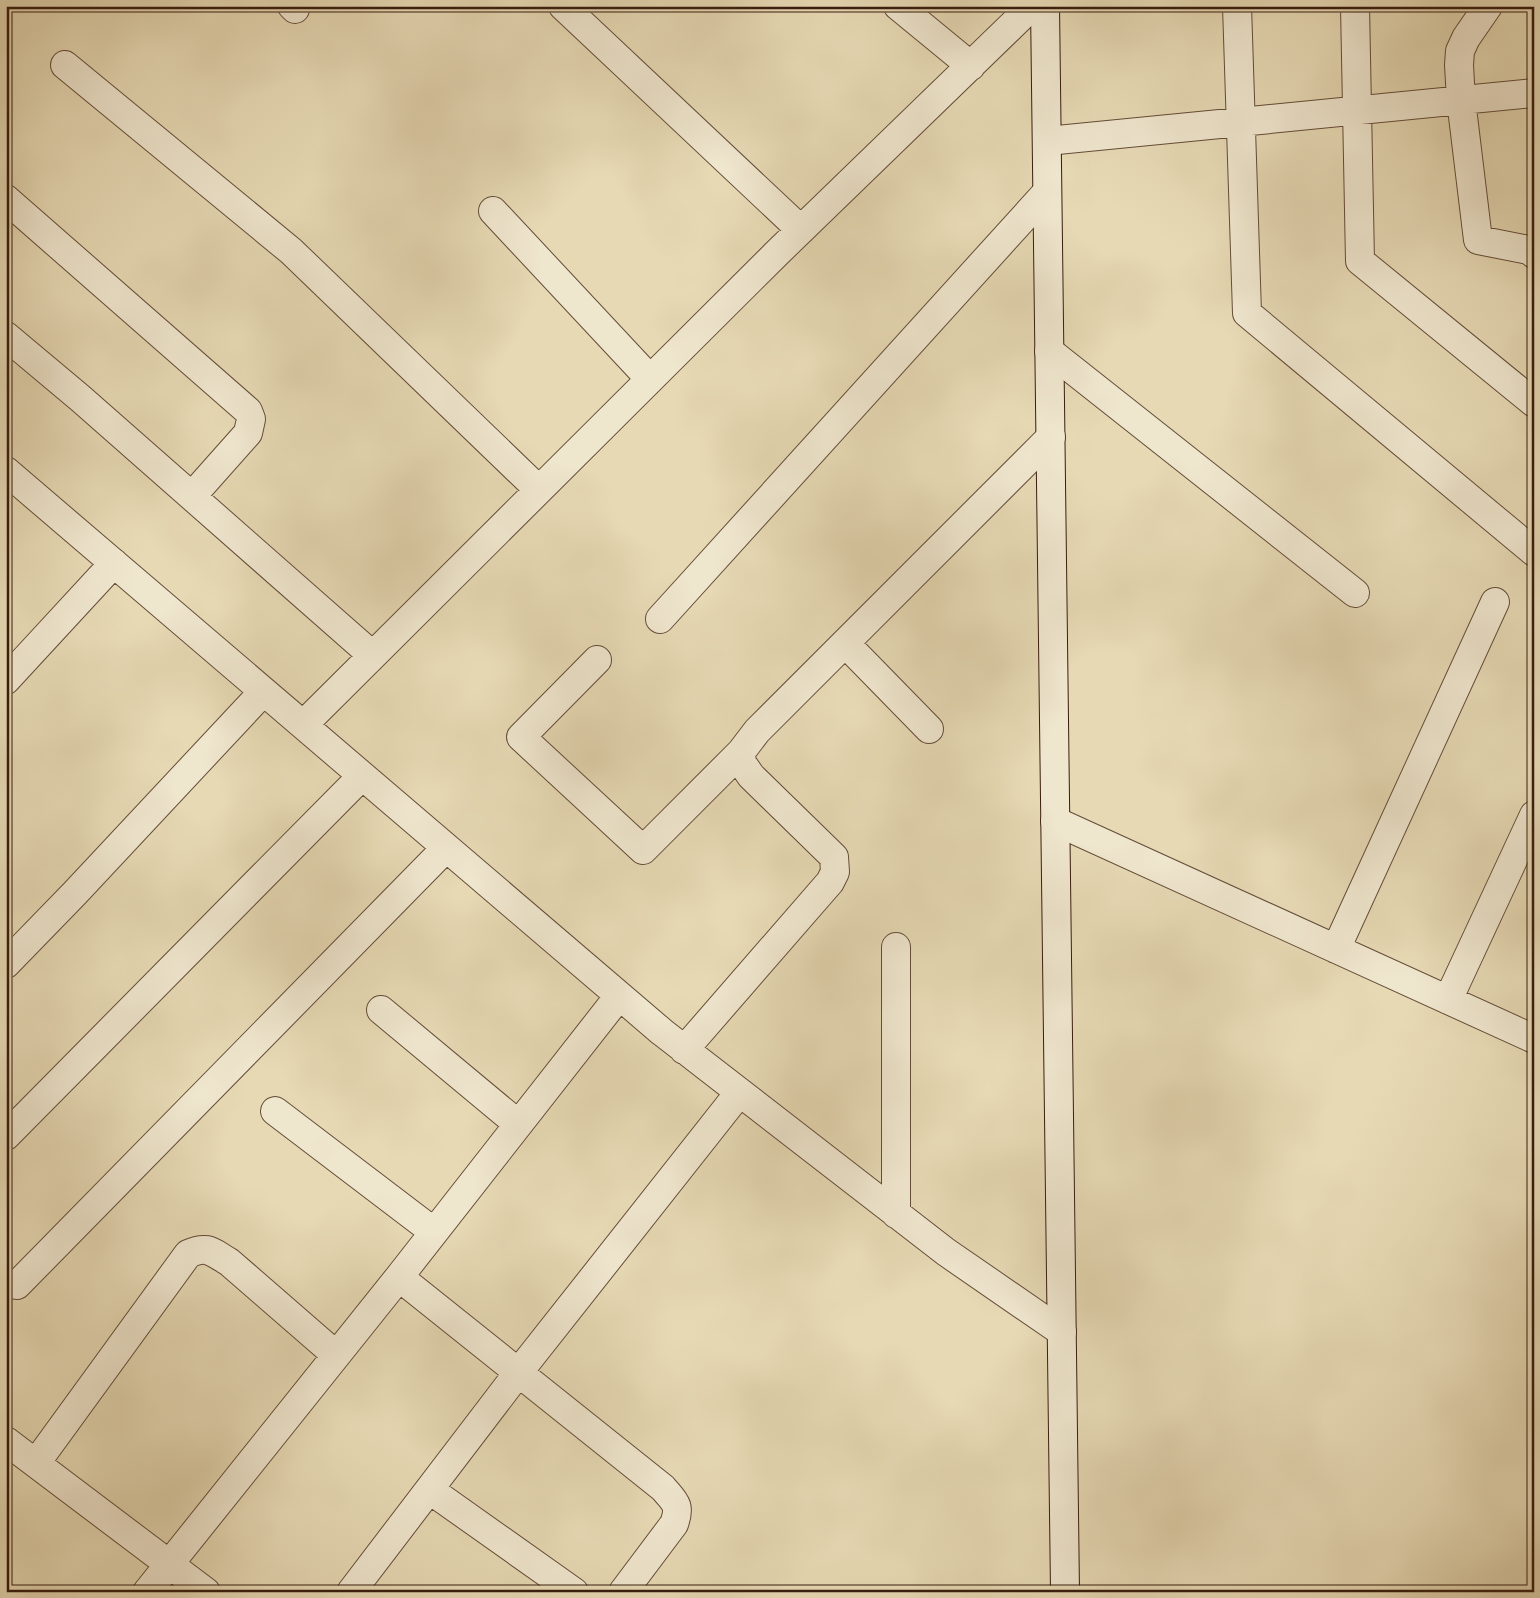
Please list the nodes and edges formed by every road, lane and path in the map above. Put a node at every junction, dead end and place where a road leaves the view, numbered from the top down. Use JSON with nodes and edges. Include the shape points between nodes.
{"nodes":[{"id":1,"x":562,"y":6,"type":"edge"},
{"id":2,"x":898,"y":6,"type":"edge"},
{"id":3,"x":1032,"y":6,"type":"edge"},
{"id":4,"x":1045,"y":6,"type":"edge"},
{"id":5,"x":1237,"y":6,"type":"edge"},
{"id":6,"x":1355,"y":6,"type":"edge"},
{"id":7,"x":1488,"y":6,"type":"edge"},
{"id":8,"x":65,"y":65,"type":"dead end"},
{"id":9,"x":970,"y":66,"type":"junction"},
{"id":10,"x":1534,"y":93,"type":"edge"},
{"id":11,"x":1461,"y":100,"type":"junction"},
{"id":12,"x":1357,"y":111,"type":"junction"},
{"id":13,"x":1241,"y":123,"type":"junction"},
{"id":14,"x":1047,"y":141,"type":"junction"},
{"id":15,"x":1047,"y":192,"type":"junction"},
{"id":16,"x":6,"y":199,"type":"edge"},
{"id":17,"x":493,"y":212,"type":"dead end"},
{"id":18,"x":801,"y":230,"type":"junction"},
{"id":19,"x":1534,"y":254,"type":"edge"},
{"id":20,"x":6,"y":336,"type":"edge"},
{"id":21,"x":1050,"y":351,"type":"junction"},
{"id":22,"x":650,"y":379,"type":"junction"},
{"id":23,"x":1534,"y":403,"type":"edge"},
{"id":24,"x":1051,"y":437,"type":"junction"},
{"id":25,"x":6,"y":471,"type":"edge"},
{"id":26,"x":539,"y":490,"type":"junction"},
{"id":27,"x":192,"y":496,"type":"junction"},
{"id":28,"x":1534,"y":552,"type":"edge"},
{"id":29,"x":114,"y":564,"type":"junction"},
{"id":30,"x":1355,"y":593,"type":"dead end"},
{"id":31,"x":1495,"y":602,"type":"dead end"},
{"id":32,"x":660,"y":620,"type":"dead end"},
{"id":33,"x":845,"y":643,"type":"junction"},
{"id":34,"x":372,"y":655,"type":"junction"},
{"id":35,"x":597,"y":660,"type":"dead end"},
{"id":36,"x":6,"y":680,"type":"edge"},
{"id":37,"x":263,"y":692,"type":"junction"},
{"id":38,"x":303,"y":725,"type":"junction"},
{"id":39,"x":928,"y":729,"type":"dead end"},
{"id":40,"x":741,"y":752,"type":"junction"},
{"id":41,"x":362,"y":776,"type":"junction"},
{"id":42,"x":1534,"y":815,"type":"edge"},
{"id":43,"x":1056,"y":821,"type":"junction"},
{"id":44,"x":446,"y":848,"type":"junction"},
{"id":45,"x":896,"y":947,"type":"dead end"},
{"id":46,"x":1336,"y":949,"type":"junction"},
{"id":47,"x":6,"y":964,"type":"edge"},
{"id":48,"x":619,"y":996,"type":"junction"},
{"id":49,"x":1448,"y":1000,"type":"junction"},
{"id":50,"x":381,"y":1010,"type":"dead end"},
{"id":51,"x":1534,"y":1039,"type":"edge"},
{"id":52,"x":684,"y":1050,"type":"junction"},
{"id":53,"x":739,"y":1093,"type":"junction"},
{"id":54,"x":275,"y":1111,"type":"dead end"},
{"id":55,"x":518,"y":1124,"type":"junction"},
{"id":56,"x":6,"y":1136,"type":"edge"},
{"id":57,"x":896,"y":1214,"type":"junction"},
{"id":58,"x":434,"y":1232,"type":"junction"},
{"id":59,"x":399,"y":1277,"type":"junction"},
{"id":60,"x":17,"y":1285,"type":"dead end"},
{"id":61,"x":1062,"y":1332,"type":"junction"},
{"id":62,"x":336,"y":1355,"type":"junction"},
{"id":63,"x":518,"y":1374,"type":"junction"},
{"id":64,"x":6,"y":1441,"type":"edge"},
{"id":65,"x":36,"y":1463,"type":"junction"},
{"id":66,"x":430,"y":1490,"type":"junction"},
{"id":67,"x":169,"y":1564,"type":"junction"},
{"id":68,"x":147,"y":1592,"type":"edge"},
{"id":69,"x":206,"y":1592,"type":"edge"},
{"id":70,"x":351,"y":1592,"type":"edge"},
{"id":71,"x":574,"y":1592,"type":"edge"},
{"id":72,"x":623,"y":1592,"type":"edge"},
{"id":73,"x":1065,"y":1592,"type":"edge"}],
"edges":[{"from":1,"to":18,"type":"street"},
{"from":2,"to":9,"type":"street"},
{"from":3,"to":9,"type":"street"},
{"from":4,"to":14,"type":"street"},
{"from":5,"to":13,"type":"street"},
{"from":6,"to":12,"type":"street"},
{"from":7,"to":11,"type":"street","via":[[1460,51]]},
{"from":8,"to":26,"type":"street","via":[[291,251]]},
{"from":9,"to":18,"type":"street"},
{"from":10,"to":11,"type":"street"},
{"from":11,"to":12,"type":"street"},
{"from":11,"to":19,"type":"street","via":[[1478,240],[1529,250]]},
{"from":12,"to":13,"type":"street"},
{"from":12,"to":23,"type":"street","via":[[1360,262]]},
{"from":13,"to":14,"type":"street"},
{"from":13,"to":28,"type":"street","via":[[1247,313]]},
{"from":14,"to":15,"type":"street"},
{"from":15,"to":21,"type":"street"},
{"from":15,"to":32,"type":"street"},
{"from":16,"to":27,"type":"street","via":[[248,410],[251,419],[248,433]]},
{"from":17,"to":22,"type":"street"},
{"from":18,"to":22,"type":"street"},
{"from":20,"to":27,"type":"street"},
{"from":21,"to":24,"type":"street"},
{"from":21,"to":30,"type":"street"},
{"from":22,"to":26,"type":"street"},
{"from":24,"to":33,"type":"street"},
{"from":24,"to":43,"type":"street"},
{"from":25,"to":29,"type":"street"},
{"from":26,"to":34,"type":"street"},
{"from":27,"to":34,"type":"street"},
{"from":29,"to":36,"type":"street"},
{"from":29,"to":37,"type":"street"},
{"from":31,"to":46,"type":"street"},
{"from":33,"to":39,"type":"street"},
{"from":33,"to":40,"type":"street","via":[[757,731]]},
{"from":34,"to":38,"type":"street"},
{"from":35,"to":40,"type":"street","via":[[521,737],[643,850]]},
{"from":37,"to":38,"type":"street"},
{"from":37,"to":47,"type":"street"},
{"from":38,"to":41,"type":"street"},
{"from":40,"to":52,"type":"street","via":[[742,763],[751,776],[834,857],[835,872],[830,882]]},
{"from":41,"to":44,"type":"street"},
{"from":41,"to":56,"type":"street"},
{"from":42,"to":49,"type":"street"},
{"from":43,"to":46,"type":"street"},
{"from":43,"to":61,"type":"street"},
{"from":44,"to":48,"type":"street"},
{"from":44,"to":60,"type":"street"},
{"from":45,"to":57,"type":"street"},
{"from":46,"to":49,"type":"street"},
{"from":48,"to":52,"type":"street"},
{"from":48,"to":55,"type":"street"},
{"from":49,"to":51,"type":"street"},
{"from":50,"to":55,"type":"street"},
{"from":52,"to":53,"type":"street"},
{"from":53,"to":57,"type":"street"},
{"from":53,"to":63,"type":"street"},
{"from":54,"to":58,"type":"street"},
{"from":55,"to":58,"type":"street"},
{"from":57,"to":61,"type":"street"},
{"from":58,"to":59,"type":"street"},
{"from":59,"to":62,"type":"street"},
{"from":59,"to":63,"type":"street"},
{"from":61,"to":73,"type":"street"},
{"from":62,"to":65,"type":"street","via":[[229,1262],[211,1250],[199,1249],[188,1254]]},
{"from":62,"to":67,"type":"street"},
{"from":63,"to":66,"type":"street"},
{"from":63,"to":72,"type":"street","via":[[662,1488],[675,1502],[678,1514],[674,1524]]},
{"from":64,"to":65,"type":"street"},
{"from":65,"to":67,"type":"street"},
{"from":66,"to":70,"type":"street"},
{"from":66,"to":71,"type":"street"},
{"from":67,"to":68,"type":"street"},
{"from":67,"to":69,"type":"street"}]}
